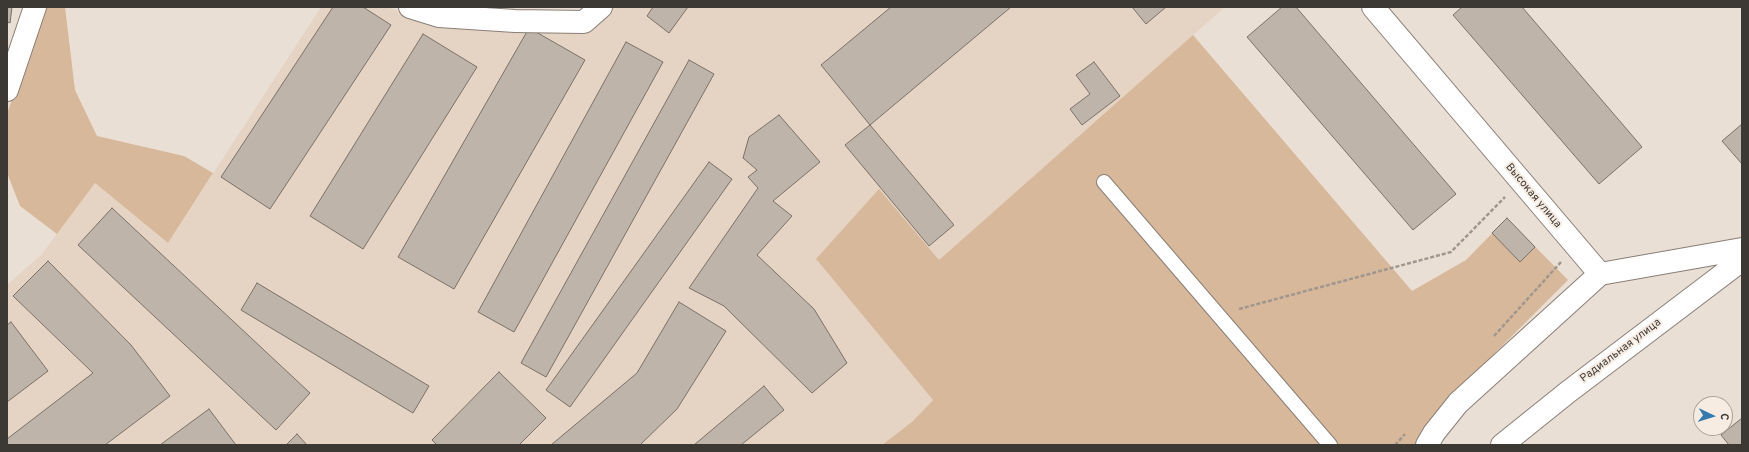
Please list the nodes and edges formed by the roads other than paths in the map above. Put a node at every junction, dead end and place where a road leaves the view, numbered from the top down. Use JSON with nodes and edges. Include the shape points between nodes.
{"nodes":[{"id":1,"x":35,"y":7,"type":"edge"},
{"id":2,"x":410,"y":7,"type":"edge"},
{"id":3,"x":601,"y":7,"type":"edge"},
{"id":4,"x":1374,"y":7,"type":"edge"},
{"id":5,"x":516,"y":14,"type":"edge"},
{"id":6,"x":7,"y":90,"type":"edge"},
{"id":7,"x":1104,"y":182,"type":"dead end"},
{"id":8,"x":1742,"y":249,"type":"edge"},
{"id":9,"x":1742,"y":260,"type":"edge"},
{"id":10,"x":1600,"y":274,"type":"junction"},
{"id":11,"x":1330,"y":445,"type":"edge"},
{"id":12,"x":1427,"y":445,"type":"edge"},
{"id":13,"x":1502,"y":445,"type":"edge"}],
"edges":[{"from":1,"to":6,"type":"street"},
{"from":2,"to":5,"type":"street","via":[[439,16]]},
{"from":3,"to":5,"type":"street","via":[[584,22]]},
{"from":4,"to":10,"type":"street","name":"Высокая улица"},
{"from":7,"to":11,"type":"lane"},
{"from":8,"to":10,"type":"street"},
{"from":9,"to":13,"type":"street","name":"Радиальная улица"},
{"from":10,"to":12,"type":"street","via":[[1458,403]]}]}
